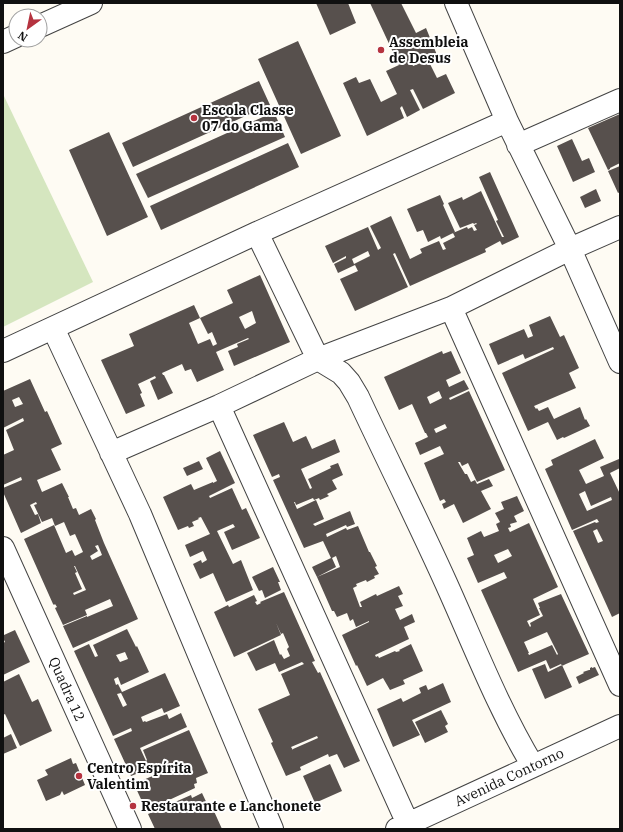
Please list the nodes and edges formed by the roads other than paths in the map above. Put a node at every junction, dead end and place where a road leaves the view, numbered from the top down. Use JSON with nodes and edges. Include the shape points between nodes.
{"nodes":[{"id":1,"x":91,"y":3,"type":"edge"},
{"id":2,"x":456,"y":3,"type":"edge"},
{"id":3,"x":48,"y":22,"type":"edge"},
{"id":4,"x":620,"y":100,"type":"edge"},
{"id":5,"x":507,"y":121,"type":"junction"},
{"id":6,"x":518,"y":145,"type":"junction"},
{"id":7,"x":620,"y":227,"type":"edge"},
{"id":8,"x":257,"y":233,"type":"junction"},
{"id":9,"x":570,"y":250,"type":"junction"},
{"id":10,"x":451,"y":308,"type":"junction"},
{"id":11,"x":53,"y":328,"type":"junction"},
{"id":12,"x":3,"y":351,"type":"edge"},
{"id":13,"x":318,"y":358,"type":"junction"},
{"id":14,"x":620,"y":362,"type":"edge"},
{"id":15,"x":219,"y":406,"type":"junction"},
{"id":16,"x":110,"y":453,"type":"junction"},
{"id":17,"x":3,"y":548,"type":"edge"},
{"id":18,"x":620,"y":685,"type":"edge"},
{"id":19,"x":614,"y":733,"type":"edge"},
{"id":20,"x":533,"y":766,"type":"junction"},
{"id":21,"x":403,"y":827,"type":"edge"},
{"id":22,"x":130,"y":829,"type":"edge"},
{"id":23,"x":272,"y":829,"type":"edge"}],
"edges":[{"from":1,"to":3,"type":"street"},
{"from":2,"to":5,"type":"street"},
{"from":4,"to":6,"type":"street"},
{"from":5,"to":6,"type":"street"},
{"from":5,"to":8,"type":"street"},
{"from":6,"to":9,"type":"street"},
{"from":7,"to":9,"type":"street"},
{"from":8,"to":11,"type":"street"},
{"from":8,"to":13,"type":"street"},
{"from":9,"to":10,"type":"street"},
{"from":9,"to":14,"type":"street"},
{"from":10,"to":13,"type":"street"},
{"from":10,"to":18,"type":"street"},
{"from":11,"to":12,"type":"street"},
{"from":11,"to":16,"type":"street"},
{"from":13,"to":15,"type":"street"},
{"from":13,"to":20,"type":"street","via":[[341,373],[358,397],[502,710]]},
{"from":15,"to":16,"type":"street"},
{"from":15,"to":21,"type":"street"},
{"from":16,"to":23,"type":"street","via":[[140,514]]},
{"from":17,"to":22,"type":"street","name":"Quadra 12"},
{"from":19,"to":20,"type":"street","name":"Avenida Contorno"},
{"from":20,"to":21,"type":"street","name":"Avenida Contorno"}]}
